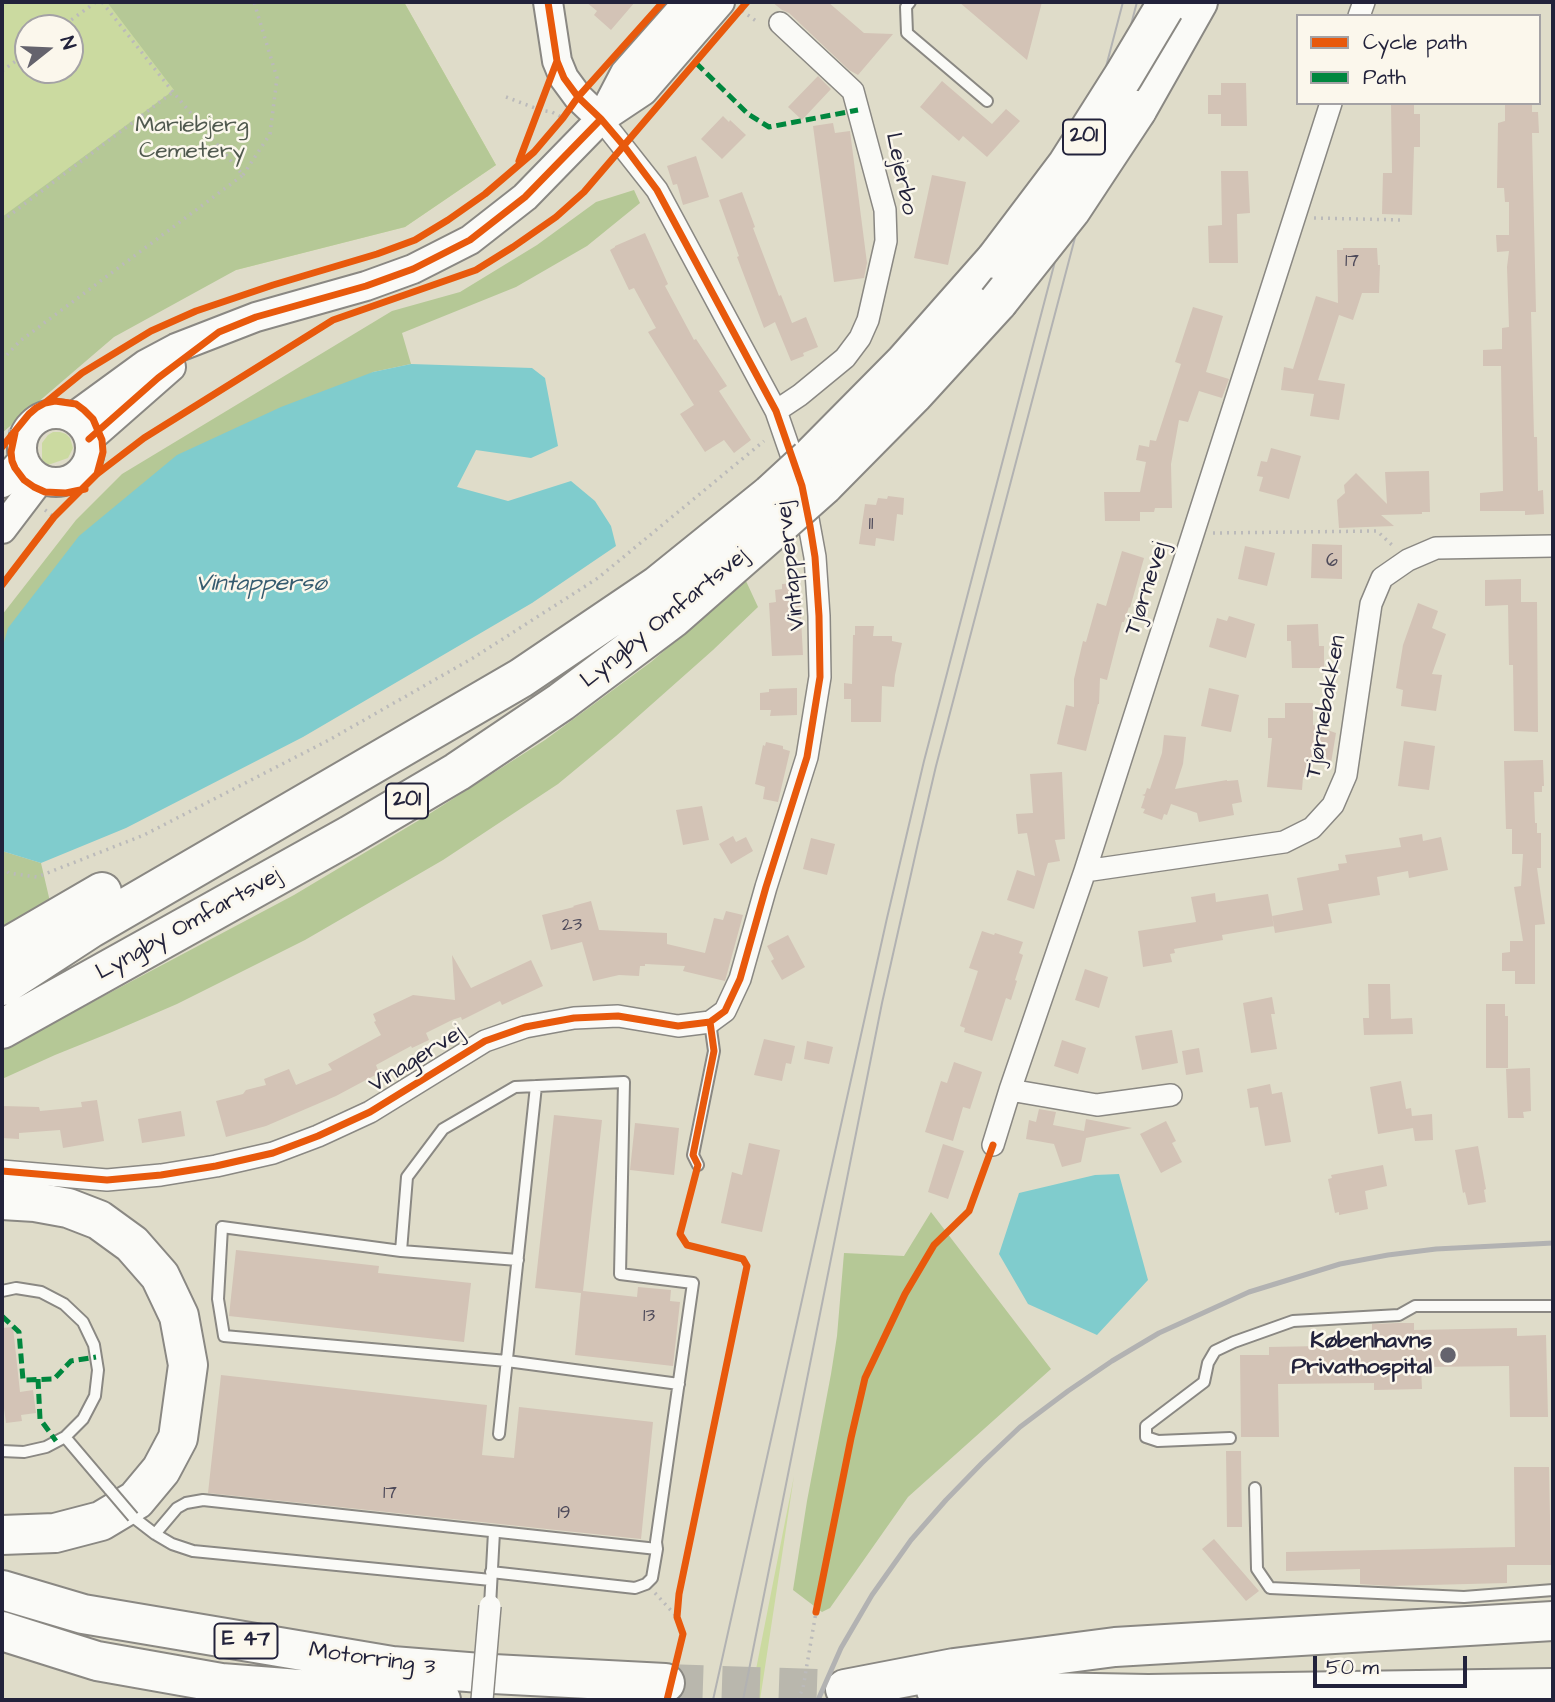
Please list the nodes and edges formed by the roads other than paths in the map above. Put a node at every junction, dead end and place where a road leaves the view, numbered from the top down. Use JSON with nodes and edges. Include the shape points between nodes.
{"nodes":[{"id":1,"x":548,"y":2,"type":"edge"},
{"id":2,"x":688,"y":2,"type":"edge"},
{"id":3,"x":910,"y":2,"type":"edge"},
{"id":4,"x":1176,"y":4,"type":"edge"},
{"id":5,"x":726,"y":11,"type":"edge"},
{"id":6,"x":780,"y":23,"type":"dead end"},
{"id":7,"x":987,"y":101,"type":"dead end"},
{"id":8,"x":1330,"y":105,"type":"edge"},
{"id":9,"x":601,"y":119,"type":"junction"},
{"id":10,"x":779,"y":419,"type":"junction"},
{"id":11,"x":80,"y":428,"type":"junction"},
{"id":12,"x":17,"y":460,"type":"edge"},
{"id":13,"x":816,"y":472,"type":"junction"},
{"id":14,"x":775,"y":510,"type":"junction"},
{"id":15,"x":2,"y":529,"type":"edge"},
{"id":16,"x":1553,"y":546,"type":"edge"},
{"id":17,"x":521,"y":678,"type":"junction"},
{"id":18,"x":1085,"y":872,"type":"junction"},
{"id":19,"x":2,"y":950,"type":"edge"},
{"id":20,"x":2,"y":986,"type":"edge"},
{"id":21,"x":710,"y":1022,"type":"junction"},
{"id":22,"x":2,"y":1029,"type":"edge"},
{"id":23,"x":536,"y":1086,"type":"junction"},
{"id":24,"x":1010,"y":1090,"type":"junction"},
{"id":25,"x":1171,"y":1095,"type":"dead end"},
{"id":26,"x":993,"y":1145,"type":"dead end"},
{"id":27,"x":698,"y":1165,"type":"dead end"},
{"id":28,"x":2,"y":1171,"type":"edge"},
{"id":29,"x":2,"y":1200,"type":"edge"},
{"id":30,"x":401,"y":1251,"type":"junction"},
{"id":31,"x":518,"y":1260,"type":"junction"},
{"id":32,"x":2,"y":1291,"type":"edge"},
{"id":33,"x":1553,"y":1306,"type":"edge"},
{"id":34,"x":507,"y":1361,"type":"junction"},
{"id":35,"x":678,"y":1384,"type":"junction"},
{"id":36,"x":499,"y":1434,"type":"dead end"},
{"id":37,"x":65,"y":1437,"type":"junction"},
{"id":38,"x":1230,"y":1438,"type":"dead end"},
{"id":39,"x":2,"y":1451,"type":"edge"},
{"id":40,"x":1255,"y":1488,"type":"dead end"},
{"id":41,"x":494,"y":1532,"type":"junction"},
{"id":42,"x":155,"y":1534,"type":"junction"},
{"id":43,"x":2,"y":1535,"type":"edge"},
{"id":44,"x":657,"y":1549,"type":"junction"},
{"id":45,"x":491,"y":1576,"type":"junction"},
{"id":46,"x":2,"y":1590,"type":"edge"},
{"id":47,"x":1553,"y":1590,"type":"edge"},
{"id":48,"x":490,"y":1606,"type":"joint"},
{"id":49,"x":1553,"y":1621,"type":"edge"},
{"id":50,"x":2,"y":1631,"type":"edge"},
{"id":51,"x":2,"y":1651,"type":"edge"},
{"id":52,"x":97,"y":1661,"type":"junction"},
{"id":53,"x":665,"y":1683,"type":"tunnel mouth"},
{"id":54,"x":1553,"y":1688,"type":"edge"},
{"id":55,"x":442,"y":1700,"type":"edge"},
{"id":56,"x":482,"y":1700,"type":"edge"}],
"edges":[{"from":1,"to":9,"type":"street","via":[[570,108]]},
{"from":2,"to":9,"type":"street","via":[[625,73]]},
{"from":3,"to":7,"type":"lane","via":[[906,6],[907,33]]},
{"from":4,"to":13,"type":"highway","name":"Lyngby Omfartsvej","number":"201","bridge":true,"via":[[996,260]]},
{"from":4,"to":13,"type":"highway","name":"Lyngby Omfartsvej","number":"201","bridge":true,"via":[[1138,110],[1071,210],[998,302],[913,395]]},
{"from":5,"to":9,"type":"street","via":[[643,91]]},
{"from":6,"to":10,"type":"street","name":"Lejerbo","via":[[853,91],[885,210],[886,241],[860,338],[845,358]]},
{"from":8,"to":18,"type":"street","name":"Tjørnevej"},
{"from":9,"to":10,"type":"street","name":"Vintappervej","via":[[657,190]]},
{"from":9,"to":11,"type":"street","via":[[526,197],[470,240],[413,269],[219,332]]},
{"from":10,"to":21,"type":"street","name":"Vintappervej","via":[[802,486],[815,557],[820,677],[807,757],[740,979],[725,1011]]},
{"from":11,"to":12,"type":"street","via":[[63,415],[43,417],[27,430]]},
{"from":11,"to":12,"type":"street","via":[[90,450],[82,471],[73,478],[51,482]]},
{"from":12,"to":15,"type":"street"},
{"from":13,"to":14,"type":"highway","name":"Lyngby Omfartsvej","number":"201","bridge":true},
{"from":14,"to":17,"type":"highway","name":"Lyngby Omfartsvej","number":"201"},
{"from":14,"to":22,"type":"highway","name":"Lyngby Omfartsvej","number":"201","via":[[673,618],[457,772]]},
{"from":16,"to":18,"type":"street","name":"Tjørnebakken","via":[[1436,548],[1382,578],[1371,604],[1346,775],[1334,805],[1312,828],[1284,842]]},
{"from":17,"to":19,"type":"highway","via":[[227,820]]},
{"from":17,"to":20,"type":"highway","name":"Lyngby Omfartsvej","number":"201","via":[[91,928]]},
{"from":18,"to":24,"type":"street","name":"Tjørnevej"},
{"from":21,"to":27,"type":"lane","via":[[714,1051],[693,1154]]},
{"from":21,"to":28,"type":"street","name":"Vinagervej","via":[[678,1026],[618,1016],[525,1027],[485,1041],[370,1112],[318,1136],[273,1153],[216,1166],[107,1180]]},
{"from":23,"to":30,"type":"lane","via":[[515,1087],[443,1129],[407,1177]]},
{"from":23,"to":31,"type":"lane"},
{"from":23,"to":35,"type":"lane","via":[[624,1082],[621,1274],[693,1283]]},
{"from":24,"to":25,"type":"street","via":[[1097,1105]]},
{"from":24,"to":26,"type":"street","name":"Tjørnevej"},
{"from":29,"to":43,"type":"highway","via":[[68,1208],[99,1220],[132,1244],[160,1276],[180,1316],[188,1366],[178,1438],[161,1470],[136,1500],[101,1521],[55,1533]]},
{"from":30,"to":31,"type":"lane"},
{"from":30,"to":34,"type":"lane","via":[[222,1227],[218,1299],[224,1336]]},
{"from":31,"to":34,"type":"lane"},
{"from":32,"to":37,"type":"lane","via":[[41,1292],[64,1304],[83,1322],[94,1345],[98,1370],[94,1396],[83,1419]]},
{"from":33,"to":38,"type":"lane","via":[[1415,1306],[1399,1315],[1293,1321],[1234,1342],[1215,1351],[1204,1382],[1146,1426],[1146,1437],[1158,1441]]},
{"from":34,"to":35,"type":"lane"},
{"from":34,"to":36,"type":"lane"},
{"from":35,"to":44,"type":"lane"},
{"from":37,"to":39,"type":"lane","via":[[24,1452]]},
{"from":37,"to":42,"type":"lane","bridge":true,"via":[[132,1517]]},
{"from":40,"to":47,"type":"lane","via":[[1257,1569],[1269,1588],[1464,1597]]},
{"from":41,"to":42,"type":"lane","via":[[203,1500],[177,1508]]},
{"from":41,"to":44,"type":"lane"},
{"from":41,"to":45,"type":"lane"},
{"from":42,"to":45,"type":"lane","via":[[193,1551]]},
{"from":44,"to":45,"type":"lane","via":[[652,1578],[635,1588]]},
{"from":45,"to":48,"type":"lane"},
{"from":46,"to":53,"type":"highway","name":"Motorring 3","number":"E 47","via":[[83,1614],[392,1665]]},
{"from":48,"to":56,"type":"street","bridge":true},
{"from":49,"to":54,"type":"highway","via":[[1115,1647],[954,1668],[845,1689],[1148,1693]]},
{"from":50,"to":52,"type":"highway","name":"Motorring 3","number":"E 47"},
{"from":51,"to":52,"type":"highway","via":[[57,1663]]},
{"from":52,"to":55,"type":"highway","name":"Motorring 3","number":"E 47","via":[[221,1683]]}]}
